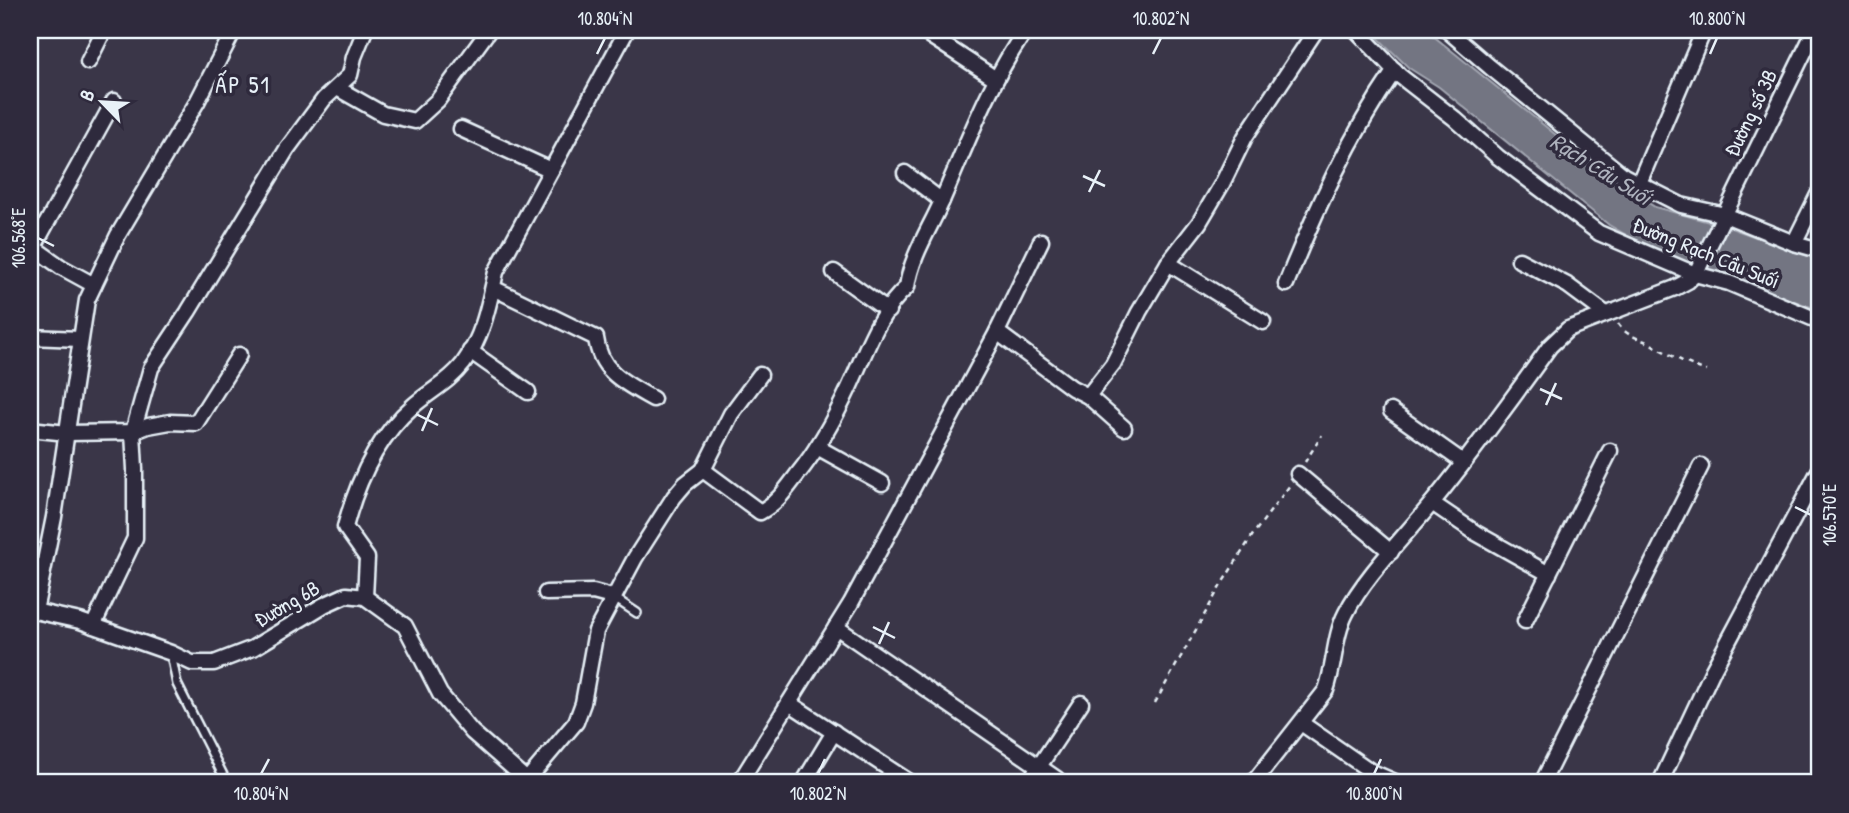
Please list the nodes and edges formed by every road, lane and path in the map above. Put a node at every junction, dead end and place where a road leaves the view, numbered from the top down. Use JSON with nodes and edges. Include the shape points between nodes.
{"nodes":[{"id":1,"x":104,"y":30,"type":"edge"},
{"id":2,"x":234,"y":30,"type":"edge"},
{"id":3,"x":365,"y":30,"type":"edge"},
{"id":4,"x":489,"y":30,"type":"edge"},
{"id":5,"x":627,"y":30,"type":"edge"},
{"id":6,"x":920,"y":30,"type":"edge"},
{"id":7,"x":1026,"y":30,"type":"edge"},
{"id":8,"x":1316,"y":30,"type":"edge"},
{"id":9,"x":1356,"y":30,"type":"edge"},
{"id":10,"x":1447,"y":30,"type":"edge"},
{"id":11,"x":1704,"y":30,"type":"edge"},
{"id":12,"x":1815,"y":30,"type":"edge"},
{"id":13,"x":88,"y":62,"type":"dead end"},
{"id":14,"x":1395,"y":70,"type":"junction"},
{"id":15,"x":996,"y":79,"type":"junction"},
{"id":16,"x":337,"y":88,"type":"junction"},
{"id":17,"x":114,"y":101,"type":"dead end"},
{"id":18,"x":461,"y":129,"type":"dead end"},
{"id":19,"x":551,"y":170,"type":"junction"},
{"id":20,"x":905,"y":173,"type":"dead end"},
{"id":21,"x":1639,"y":183,"type":"junction"},
{"id":22,"x":1819,"y":193,"type":"edge"},
{"id":23,"x":942,"y":201,"type":"junction"},
{"id":24,"x":1724,"y":216,"type":"junction"},
{"id":25,"x":1041,"y":242,"type":"dead end"},
{"id":26,"x":1794,"y":243,"type":"junction"},
{"id":27,"x":32,"y":246,"type":"edge"},
{"id":28,"x":1819,"y":250,"type":"edge"},
{"id":29,"x":1519,"y":260,"type":"dead end"},
{"id":30,"x":1168,"y":263,"type":"junction"},
{"id":31,"x":834,"y":272,"type":"dead end"},
{"id":32,"x":1695,"y":274,"type":"junction"},
{"id":33,"x":1286,"y":284,"type":"dead end"},
{"id":34,"x":94,"y":285,"type":"junction"},
{"id":35,"x":493,"y":288,"type":"junction"},
{"id":36,"x":888,"y":310,"type":"junction"},
{"id":37,"x":1609,"y":313,"type":"junction"},
{"id":38,"x":1819,"y":321,"type":"edge"},
{"id":39,"x":1263,"y":323,"type":"dead end"},
{"id":40,"x":997,"y":332,"type":"junction"},
{"id":41,"x":30,"y":337,"type":"edge"},
{"id":42,"x":80,"y":339,"type":"junction"},
{"id":43,"x":470,"y":351,"type":"junction"},
{"id":44,"x":239,"y":355,"type":"dead end"},
{"id":45,"x":1707,"y":371,"type":"dead end"},
{"id":46,"x":760,"y":375,"type":"dead end"},
{"id":47,"x":528,"y":392,"type":"dead end"},
{"id":48,"x":1088,"y":396,"type":"junction"},
{"id":49,"x":653,"y":399,"type":"dead end"},
{"id":50,"x":1391,"y":411,"type":"dead end"},
{"id":51,"x":30,"y":429,"type":"edge"},
{"id":52,"x":1124,"y":429,"type":"dead end"},
{"id":53,"x":132,"y":432,"type":"junction"},
{"id":54,"x":67,"y":433,"type":"junction"},
{"id":55,"x":1322,"y":435,"type":"dead end"},
{"id":56,"x":817,"y":447,"type":"junction"},
{"id":57,"x":1610,"y":451,"type":"dead end"},
{"id":58,"x":1463,"y":462,"type":"junction"},
{"id":59,"x":1701,"y":466,"type":"dead end"},
{"id":60,"x":703,"y":470,"type":"junction"},
{"id":61,"x":1819,"y":471,"type":"edge"},
{"id":62,"x":1298,"y":474,"type":"junction"},
{"id":63,"x":882,"y":483,"type":"dead end"},
{"id":64,"x":1815,"y":487,"type":"edge"},
{"id":65,"x":1432,"y":503,"type":"junction"},
{"id":66,"x":1391,"y":552,"type":"junction"},
{"id":67,"x":1549,"y":574,"type":"junction"},
{"id":68,"x":546,"y":593,"type":"dead end"},
{"id":69,"x":365,"y":597,"type":"junction"},
{"id":70,"x":612,"y":597,"type":"junction"},
{"id":71,"x":33,"y":610,"type":"edge"},
{"id":72,"x":637,"y":612,"type":"dead end"},
{"id":73,"x":1525,"y":621,"type":"dead end"},
{"id":74,"x":93,"y":626,"type":"junction"},
{"id":75,"x":836,"y":627,"type":"junction"},
{"id":76,"x":171,"y":653,"type":"junction"},
{"id":77,"x":1155,"y":702,"type":"dead end"},
{"id":78,"x":789,"y":703,"type":"junction"},
{"id":79,"x":1081,"y":703,"type":"dead end"},
{"id":80,"x":1301,"y":723,"type":"junction"},
{"id":81,"x":834,"y":733,"type":"junction"},
{"id":82,"x":1038,"y":768,"type":"junction"},
{"id":83,"x":805,"y":779,"type":"dead end"},
{"id":84,"x":1057,"y":779,"type":"dead end"},
{"id":85,"x":529,"y":782,"type":"edge"},
{"id":86,"x":227,"y":783,"type":"edge"},
{"id":87,"x":739,"y":783,"type":"edge"},
{"id":88,"x":911,"y":783,"type":"edge"},
{"id":89,"x":1028,"y":783,"type":"edge"},
{"id":90,"x":1253,"y":783,"type":"edge"},
{"id":91,"x":1397,"y":783,"type":"edge"},
{"id":92,"x":1542,"y":783,"type":"edge"},
{"id":93,"x":1660,"y":783,"type":"edge"}],
"edges":[{"from":1,"to":13,"type":"street"},
{"from":2,"to":34,"type":"street"},
{"from":3,"to":16,"type":"street","via":[[350,75]]},
{"from":4,"to":16,"type":"street","via":[[438,100],[415,121],[383,114]]},
{"from":5,"to":19,"type":"street"},
{"from":6,"to":15,"type":"street"},
{"from":7,"to":15,"type":"street"},
{"from":8,"to":30,"type":"street","via":[[1245,137],[1199,223]]},
{"from":9,"to":14,"type":"street","name":"Đường Rạch Cầu Suối"},
{"from":10,"to":21,"type":"street","via":[[1624,176]]},
{"from":11,"to":21,"type":"street"},
{"from":12,"to":24,"type":"street","name":"Đường số 3B"},
{"from":14,"to":32,"type":"street","name":"Đường Rạch Cầu Suối","via":[[1498,158],[1598,233]]},
{"from":14,"to":33,"type":"street","via":[[1337,168]]},
{"from":15,"to":23,"type":"street"},
{"from":16,"to":53,"type":"street","via":[[287,149],[150,368]]},
{"from":17,"to":27,"type":"street"},
{"from":18,"to":19,"type":"street"},
{"from":19,"to":35,"type":"street","via":[[496,272]]},
{"from":20,"to":23,"type":"street"},
{"from":21,"to":24,"type":"street","via":[[1681,205]]},
{"from":22,"to":26,"type":"street"},
{"from":23,"to":36,"type":"street","via":[[910,269],[907,287]]},
{"from":24,"to":26,"type":"street"},
{"from":24,"to":32,"type":"street","name":"Đường số 3B"},
{"from":25,"to":40,"type":"street"},
{"from":26,"to":28,"type":"street"},
{"from":27,"to":34,"type":"street"},
{"from":29,"to":37,"type":"street"},
{"from":30,"to":39,"type":"street"},
{"from":30,"to":48,"type":"street","via":[[1113,364]]},
{"from":31,"to":36,"type":"street"},
{"from":32,"to":37,"type":"street","via":[[1675,288]]},
{"from":32,"to":38,"type":"street","name":"Đường Rạch Cầu Suối","via":[[1729,283]]},
{"from":34,"to":42,"type":"street"},
{"from":35,"to":43,"type":"street"},
{"from":35,"to":49,"type":"street","via":[[596,338],[603,365]]},
{"from":36,"to":56,"type":"street"},
{"from":37,"to":45,"type":"path","via":[[1631,336]]},
{"from":37,"to":58,"type":"street","via":[[1568,329],[1550,345]]},
{"from":40,"to":48,"type":"street"},
{"from":40,"to":75,"type":"street"},
{"from":41,"to":42,"type":"street"},
{"from":42,"to":54,"type":"street"},
{"from":43,"to":47,"type":"street"},
{"from":43,"to":69,"type":"street","via":[[441,386],[395,423],[353,498],[345,527],[367,558]]},
{"from":44,"to":53,"type":"street","via":[[196,423],[159,424]]},
{"from":46,"to":60,"type":"street","via":[[730,414]]},
{"from":48,"to":52,"type":"street"},
{"from":50,"to":58,"type":"street"},
{"from":51,"to":54,"type":"street"},
{"from":53,"to":54,"type":"street"},
{"from":53,"to":74,"type":"street","via":[[135,538]]},
{"from":54,"to":71,"type":"street"},
{"from":55,"to":62,"type":"path"},
{"from":56,"to":60,"type":"street","via":[[775,504],[760,512]]},
{"from":56,"to":63,"type":"street"},
{"from":57,"to":67,"type":"street"},
{"from":58,"to":65,"type":"street"},
{"from":59,"to":92,"type":"street"},
{"from":60,"to":70,"type":"street","via":[[685,484],[661,515]]},
{"from":61,"to":64,"type":"street"},
{"from":62,"to":66,"type":"street"},
{"from":62,"to":77,"type":"path","via":[[1221,585]]},
{"from":64,"to":93,"type":"street","via":[[1713,670]]},
{"from":65,"to":66,"type":"street"},
{"from":65,"to":67,"type":"street"},
{"from":66,"to":80,"type":"street","via":[[1346,612],[1326,690]]},
{"from":67,"to":73,"type":"street"},
{"from":68,"to":70,"type":"street","via":[[593,592]]},
{"from":69,"to":76,"type":"street","name":"Đường 6B","via":[[346,596],[324,605],[253,648],[215,663],[192,663]]},
{"from":69,"to":85,"type":"street","via":[[405,626],[440,694],[472,732]]},
{"from":70,"to":72,"type":"lane"},
{"from":70,"to":85,"type":"street","via":[[596,631],[576,722]]},
{"from":71,"to":74,"type":"street","name":"Đường 6B"},
{"from":74,"to":76,"type":"street","name":"Đường 6B"},
{"from":75,"to":78,"type":"street"},
{"from":75,"to":82,"type":"street"},
{"from":76,"to":86,"type":"lane","via":[[177,684]]},
{"from":78,"to":81,"type":"street"},
{"from":78,"to":87,"type":"street"},
{"from":79,"to":82,"type":"street"},
{"from":80,"to":90,"type":"street"},
{"from":80,"to":91,"type":"street","via":[[1372,772]]},
{"from":81,"to":83,"type":"street"},
{"from":81,"to":88,"type":"street"},
{"from":82,"to":84,"type":"street"},
{"from":82,"to":89,"type":"street"}]}
